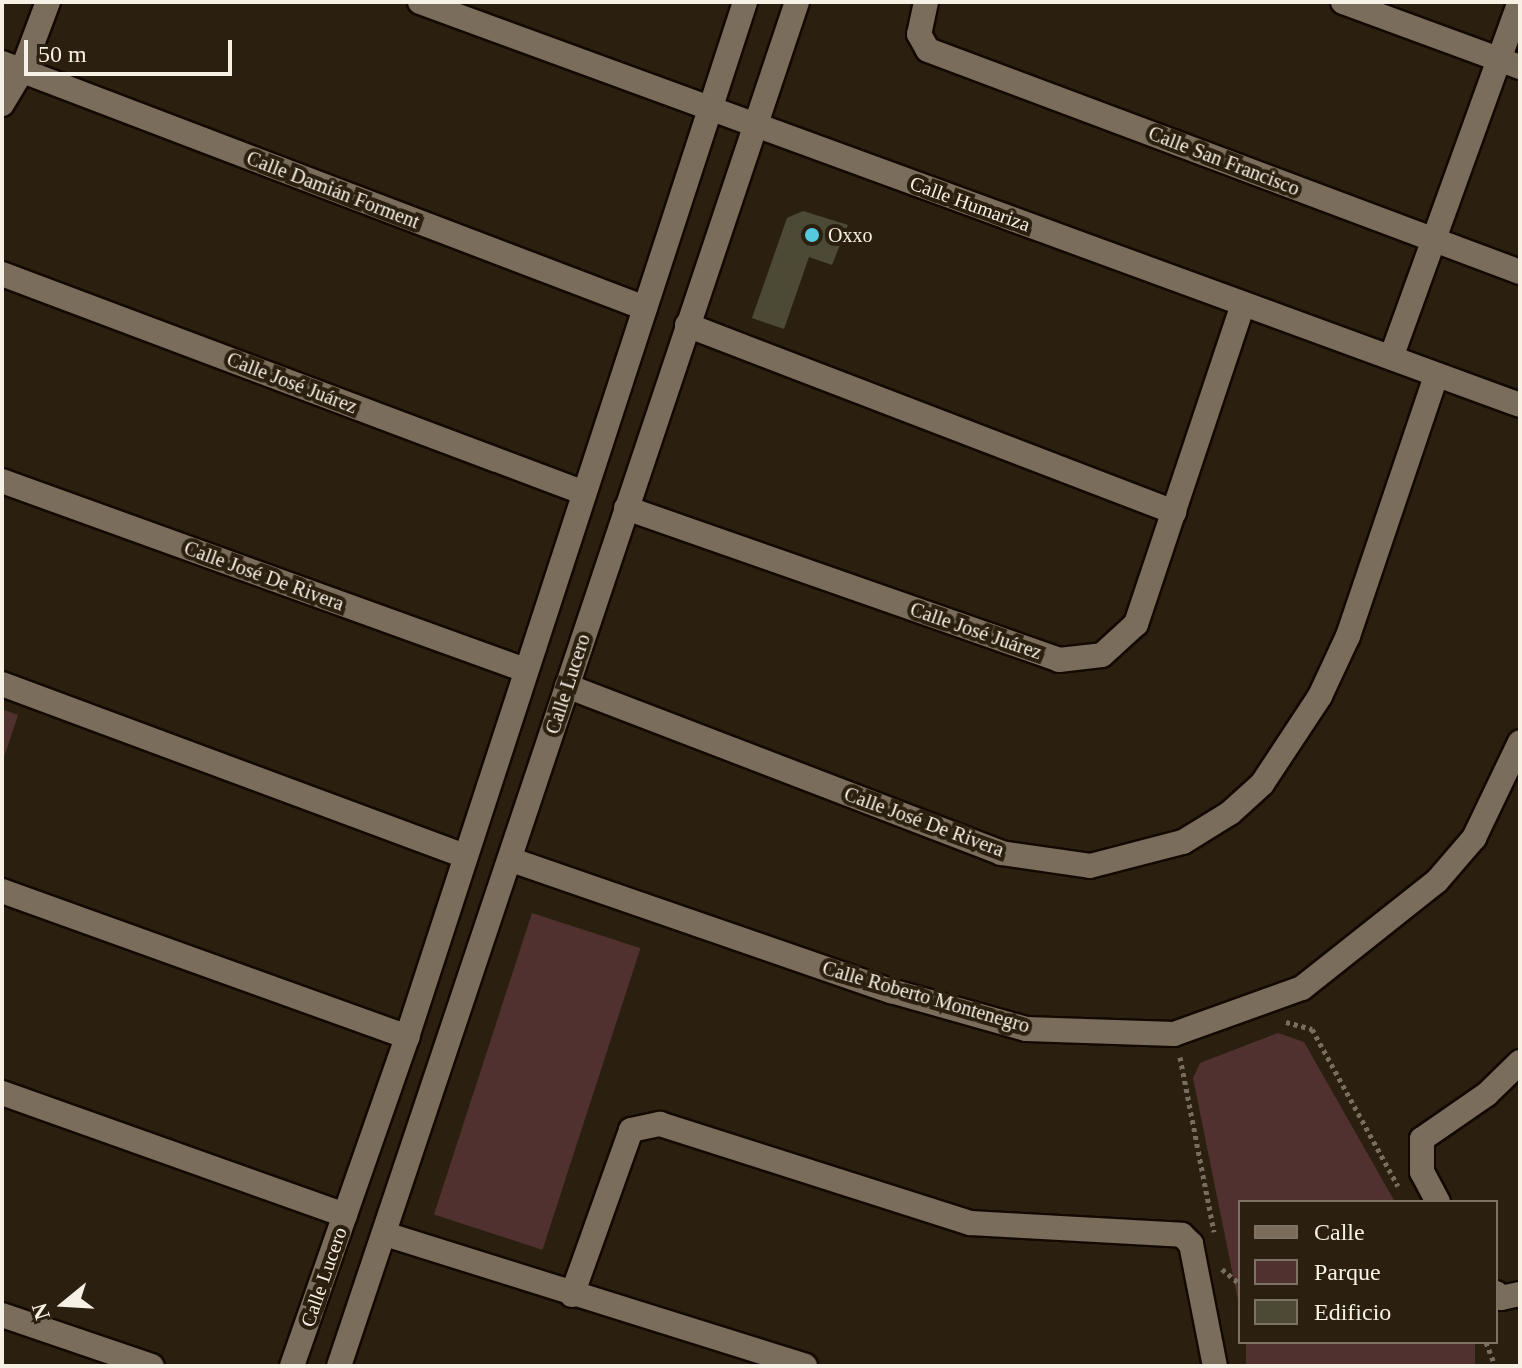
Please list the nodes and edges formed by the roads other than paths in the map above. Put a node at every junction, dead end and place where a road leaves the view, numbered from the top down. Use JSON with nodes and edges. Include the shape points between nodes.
{"nodes":[{"id":1,"x":48,"y":2,"type":"edge"},
{"id":2,"x":420,"y":2,"type":"edge"},
{"id":3,"x":745,"y":2,"type":"edge"},
{"id":4,"x":797,"y":2,"type":"edge"},
{"id":5,"x":926,"y":2,"type":"edge"},
{"id":6,"x":1343,"y":2,"type":"edge"},
{"id":7,"x":1520,"y":2,"type":"edge"},
{"id":8,"x":1510,"y":63,"type":"edge"},
{"id":9,"x":12,"y":67,"type":"edge"},
{"id":10,"x":2,"y":104,"type":"edge"},
{"id":11,"x":710,"y":111,"type":"junction"},
{"id":12,"x":755,"y":125,"type":"junction"},
{"id":13,"x":1434,"y":239,"type":"junction"},
{"id":14,"x":1520,"y":272,"type":"edge"},
{"id":15,"x":2,"y":274,"type":"edge"},
{"id":16,"x":1243,"y":304,"type":"junction"},
{"id":17,"x":645,"y":308,"type":"junction"},
{"id":18,"x":687,"y":325,"type":"junction"},
{"id":19,"x":1392,"y":355,"type":"junction"},
{"id":20,"x":1436,"y":376,"type":"junction"},
{"id":21,"x":1520,"y":405,"type":"edge"},
{"id":22,"x":2,"y":481,"type":"edge"},
{"id":23,"x":582,"y":492,"type":"junction"},
{"id":24,"x":626,"y":508,"type":"junction"},
{"id":25,"x":1174,"y":512,"type":"junction"},
{"id":26,"x":525,"y":670,"type":"junction"},
{"id":27,"x":2,"y":684,"type":"edge"},
{"id":28,"x":567,"y":686,"type":"junction"},
{"id":29,"x":1520,"y":742,"type":"edge"},
{"id":30,"x":464,"y":856,"type":"junction"},
{"id":31,"x":512,"y":860,"type":"junction"},
{"id":32,"x":2,"y":891,"type":"edge"},
{"id":33,"x":407,"y":1037,"type":"junction"},
{"id":34,"x":1520,"y":1062,"type":"edge"},
{"id":35,"x":2,"y":1093,"type":"edge"},
{"id":36,"x":1437,"y":1200,"type":"edge"},
{"id":37,"x":345,"y":1215,"type":"junction"},
{"id":38,"x":385,"y":1234,"type":"junction"},
{"id":39,"x":572,"y":1295,"type":"junction"},
{"id":40,"x":2,"y":1315,"type":"edge"},
{"id":41,"x":152,"y":1366,"type":"edge"},
{"id":42,"x":292,"y":1366,"type":"edge"},
{"id":43,"x":339,"y":1366,"type":"edge"},
{"id":44,"x":805,"y":1366,"type":"edge"},
{"id":45,"x":1215,"y":1366,"type":"edge"}],
"edges":[{"from":1,"to":9,"type":"street"},
{"from":2,"to":11,"type":"street","name":"Calle Humariza"},
{"from":3,"to":11,"type":"street","name":"Calle Lucero"},
{"from":4,"to":12,"type":"street","name":"Calle Lucero"},
{"from":5,"to":13,"type":"street","name":"Calle San Francisco","via":[[919,34],[928,50]]},
{"from":6,"to":8,"type":"street"},
{"from":7,"to":8,"type":"street"},
{"from":8,"to":13,"type":"street"},
{"from":9,"to":10,"type":"street"},
{"from":9,"to":17,"type":"street","name":"Calle Damián Forment"},
{"from":11,"to":12,"type":"street","name":"Calle Humariza"},
{"from":11,"to":17,"type":"street","name":"Calle Lucero"},
{"from":12,"to":16,"type":"street","name":"Calle Humariza"},
{"from":12,"to":18,"type":"street","name":"Calle Lucero"},
{"from":13,"to":14,"type":"street","name":"Calle San Francisco"},
{"from":13,"to":19,"type":"street"},
{"from":15,"to":23,"type":"street","name":"Calle José Juárez"},
{"from":16,"to":19,"type":"street","name":"Calle Humariza"},
{"from":16,"to":25,"type":"street","name":"Calle José Juárez"},
{"from":17,"to":23,"type":"street","name":"Calle Lucero"},
{"from":18,"to":24,"type":"street","name":"Calle Lucero"},
{"from":18,"to":25,"type":"street"},
{"from":19,"to":20,"type":"street","name":"Calle Humariza"},
{"from":20,"to":21,"type":"street","name":"Calle Humariza"},
{"from":20,"to":28,"type":"street","name":"Calle José De Rivera","via":[[1348,636],[1320,696],[1262,784],[1230,813],[1183,842],[1090,866],[1001,853]]},
{"from":22,"to":26,"type":"street","name":"Calle José De Rivera"},
{"from":23,"to":26,"type":"street","name":"Calle Lucero"},
{"from":24,"to":25,"type":"street","name":"Calle José Juárez","via":[[1070,660],[1102,655],[1136,624]]},
{"from":24,"to":28,"type":"street","name":"Calle Lucero"},
{"from":26,"to":30,"type":"street","name":"Calle Lucero"},
{"from":27,"to":30,"type":"street"},
{"from":28,"to":31,"type":"street","name":"Calle Lucero"},
{"from":29,"to":31,"type":"street","name":"Calle Roberto Montenegro","via":[[1474,838],[1437,881],[1302,988],[1174,1034],[1026,1029],[891,991]]},
{"from":30,"to":33,"type":"street","name":"Calle Lucero"},
{"from":31,"to":38,"type":"street","name":"Calle Lucero"},
{"from":32,"to":33,"type":"street"},
{"from":33,"to":37,"type":"street","name":"Calle Lucero"},
{"from":34,"to":36,"type":"street","via":[[1487,1094],[1422,1139],[1418,1154]]},
{"from":35,"to":37,"type":"street"},
{"from":37,"to":42,"type":"street","name":"Calle Lucero"},
{"from":38,"to":39,"type":"street"},
{"from":38,"to":43,"type":"street","name":"Calle Lucero"},
{"from":39,"to":44,"type":"street"},
{"from":39,"to":45,"type":"street","via":[[631,1130],[644,1123],[970,1223],[1182,1235],[1191,1244]]},
{"from":40,"to":41,"type":"street"}]}
